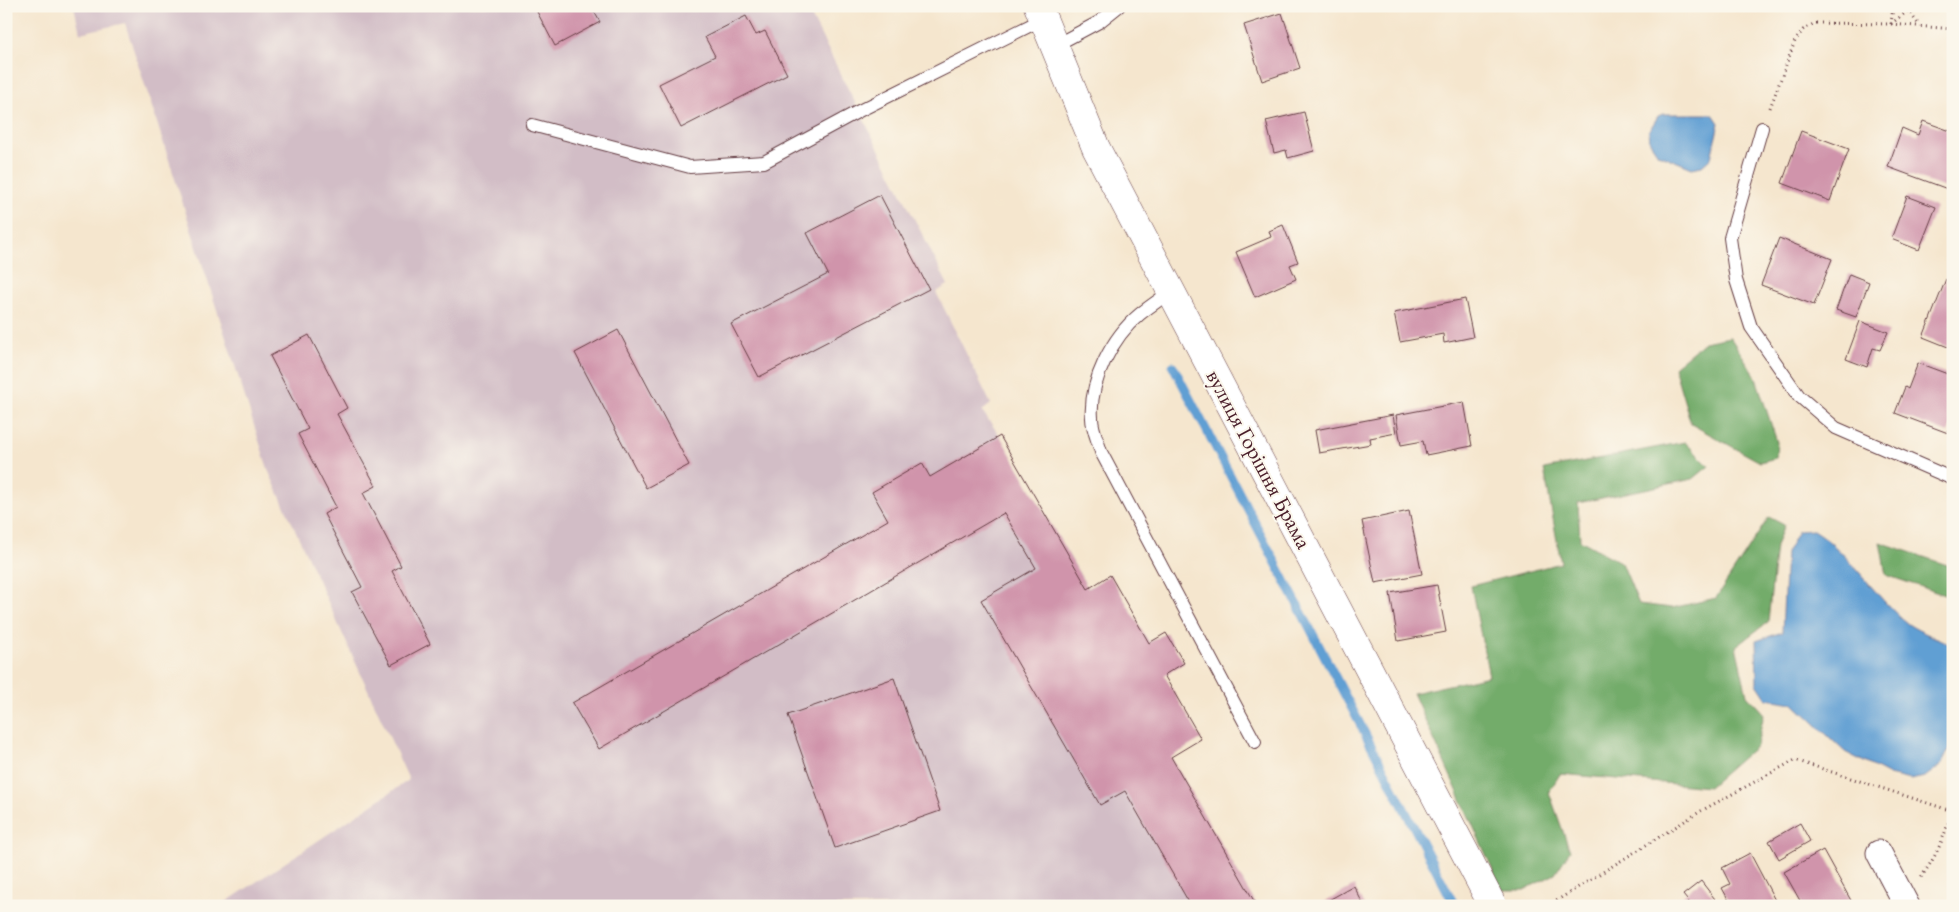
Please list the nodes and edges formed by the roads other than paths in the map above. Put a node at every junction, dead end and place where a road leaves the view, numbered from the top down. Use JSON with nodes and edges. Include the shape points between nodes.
{"nodes":[{"id":1,"x":1120,"y":6,"type":"edge"},
{"id":2,"x":1040,"y":13,"type":"edge"},
{"id":3,"x":1054,"y":46,"type":"junction"},
{"id":4,"x":532,"y":125,"type":"dead end"},
{"id":5,"x":1762,"y":128,"type":"road end"},
{"id":6,"x":1171,"y":291,"type":"junction"},
{"id":7,"x":1953,"y":479,"type":"edge"},
{"id":8,"x":1255,"y":742,"type":"dead end"},
{"id":9,"x":1879,"y":853,"type":"dead end"},
{"id":10,"x":1905,"y":903,"type":"edge"},
{"id":11,"x":1493,"y":906,"type":"edge"}],
"edges":[{"from":1,"to":3,"type":"lane","via":[[1099,22]]},
{"from":2,"to":3,"type":"street","name":"вулиця Горішня Брама"},
{"from":2,"to":4,"type":"lane","via":[[764,162],[690,167]]},
{"from":3,"to":6,"type":"street","name":"вулиця Горішня Брама","via":[[1096,148]]},
{"from":5,"to":7,"type":"lane","via":[[1730,238],[1736,280],[1751,327],[1799,396],[1836,428]]},
{"from":6,"to":8,"type":"lane","via":[[1139,315],[1119,338],[1102,366],[1092,396],[1092,420],[1101,452]]},
{"from":6,"to":11,"type":"street","name":"вулиця Горішня Брама"},
{"from":9,"to":10,"type":"street"}]}
